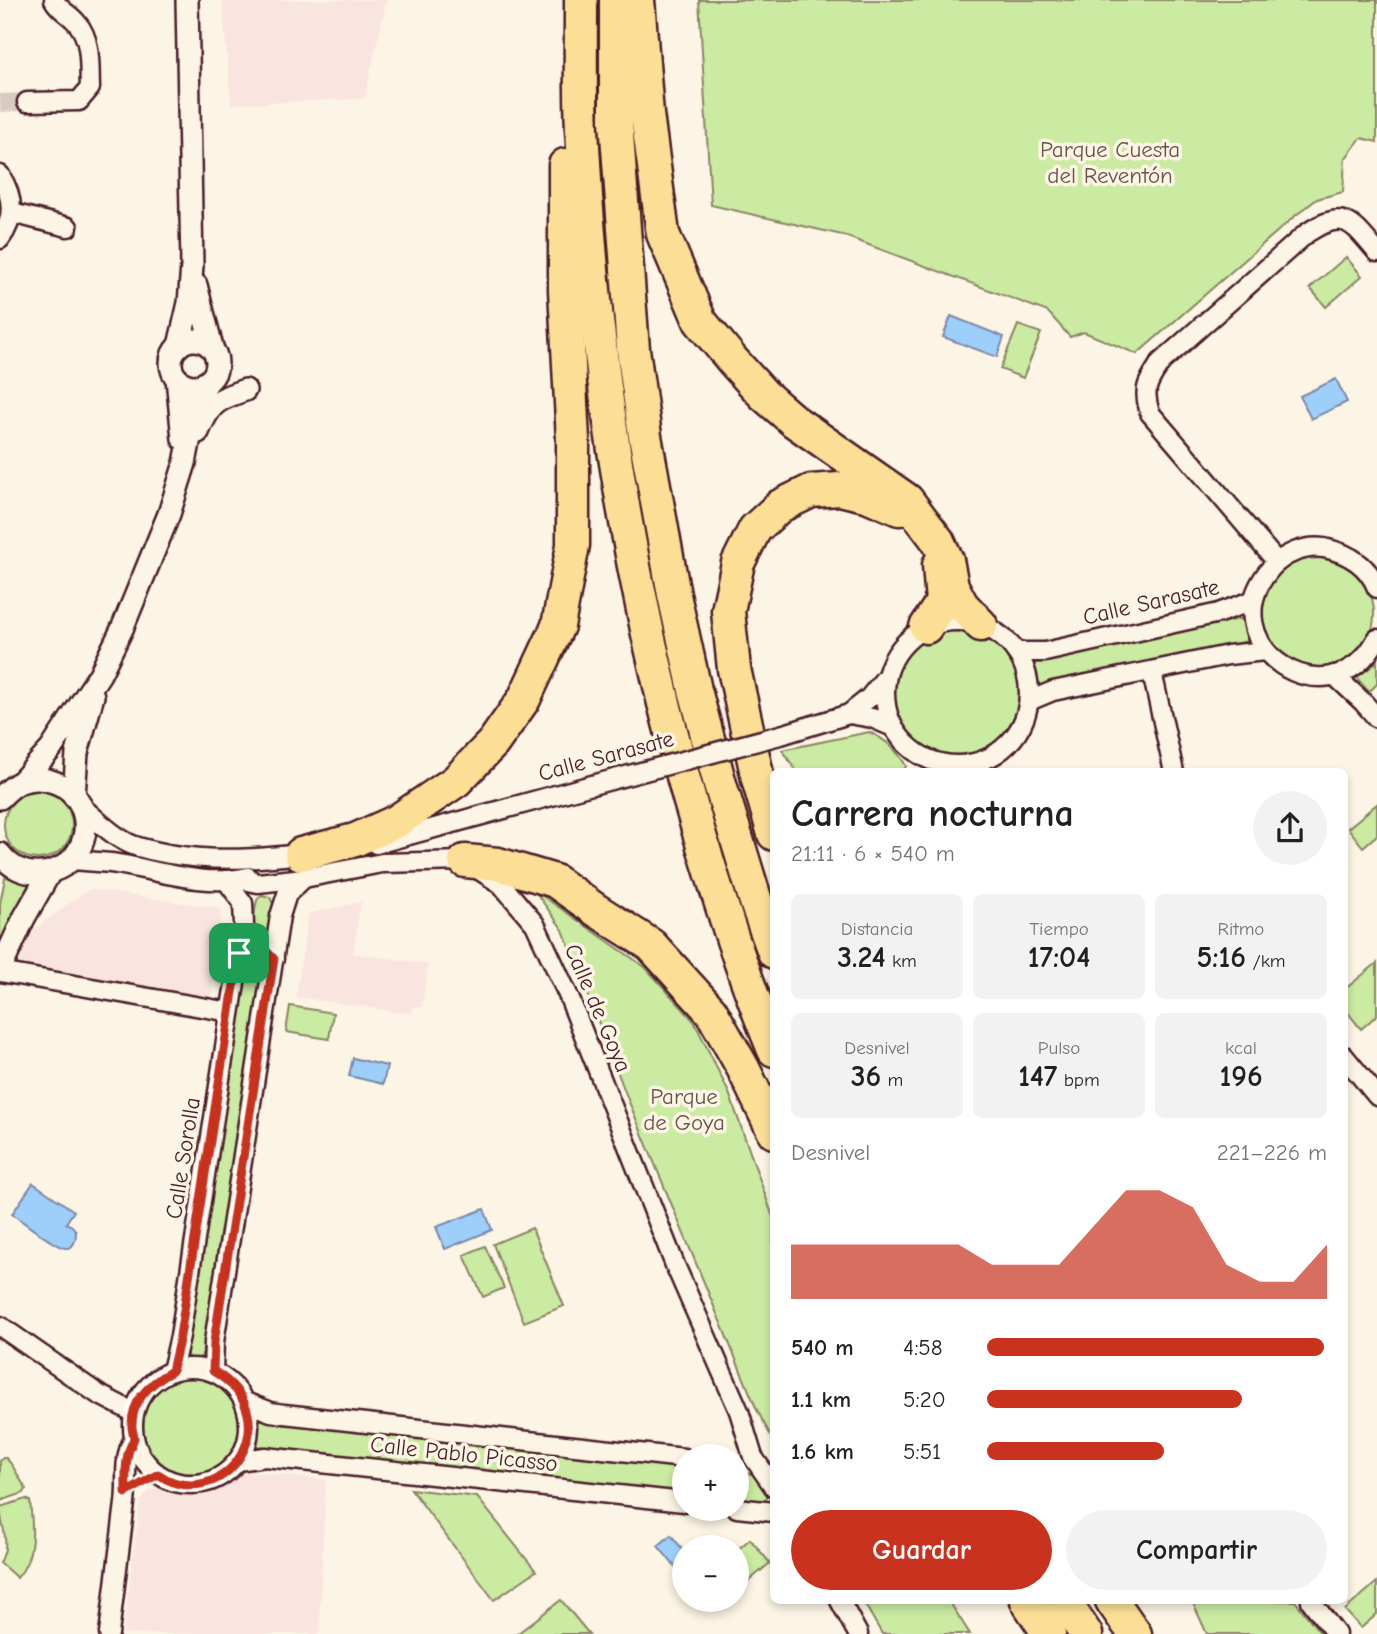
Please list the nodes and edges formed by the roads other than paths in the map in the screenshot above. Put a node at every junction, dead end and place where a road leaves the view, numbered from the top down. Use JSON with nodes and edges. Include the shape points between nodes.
{"nodes":[{"id":1,"x":54,"y":0,"type":"edge"},
{"id":2,"x":187,"y":0,"type":"edge"},
{"id":3,"x":579,"y":0,"type":"edge"},
{"id":4,"x":616,"y":0,"type":"edge"},
{"id":5,"x":638,"y":0,"type":"edge"},
{"id":6,"x":27,"y":102,"type":"tunnel mouth"},
{"id":7,"x":0,"y":175,"type":"edge"},
{"id":8,"x":12,"y":213,"type":"junction"},
{"id":9,"x":68,"y":227,"type":"dead end"},
{"id":10,"x":0,"y":239,"type":"edge"},
{"id":11,"x":1377,"y":253,"type":"edge"},
{"id":12,"x":192,"y":266,"type":"junction"},
{"id":13,"x":179,"y":346,"type":"junction"},
{"id":14,"x":212,"y":347,"type":"junction"},
{"id":15,"x":177,"y":379,"type":"junction"},
{"id":16,"x":208,"y":382,"type":"junction"},
{"id":17,"x":185,"y":463,"type":"junction"},
{"id":18,"x":1276,"y":562,"type":"junction"},
{"id":19,"x":1377,"y":588,"type":"edge"},
{"id":20,"x":1254,"y":600,"type":"junction"},
{"id":21,"x":981,"y":625,"type":"junction"},
{"id":22,"x":926,"y":628,"type":"junction"},
{"id":23,"x":1377,"y":640,"type":"edge"},
{"id":24,"x":1265,"y":651,"type":"junction"},
{"id":25,"x":1016,"y":652,"type":"junction"},
{"id":26,"x":1152,"y":672,"type":"junction"},
{"id":27,"x":100,"y":674,"type":"junction"},
{"id":28,"x":1334,"y":676,"type":"junction"},
{"id":29,"x":886,"y":677,"type":"junction"},
{"id":30,"x":1029,"y":701,"type":"junction"},
{"id":31,"x":849,"y":714,"type":"junction"},
{"id":32,"x":1377,"y":718,"type":"edge"},
{"id":33,"x":893,"y":727,"type":"junction"},
{"id":34,"x":923,"y":765,"type":"edge"},
{"id":35,"x":1173,"y":768,"type":"edge"},
{"id":36,"x":21,"y":782,"type":"junction"},
{"id":37,"x":0,"y":798,"type":"edge"},
{"id":38,"x":78,"y":801,"type":"junction"},
{"id":39,"x":770,"y":820,"type":"edge"},
{"id":40,"x":375,"y":844,"type":"junction"},
{"id":41,"x":0,"y":854,"type":"edge"},
{"id":42,"x":72,"y":860,"type":"junction"},
{"id":43,"x":465,"y":861,"type":"junction"},
{"id":44,"x":303,"y":866,"type":"junction"},
{"id":45,"x":50,"y":872,"type":"junction"},
{"id":46,"x":232,"y":879,"type":"junction"},
{"id":47,"x":770,"y":940,"type":"edge"},
{"id":48,"x":239,"y":953,"type":"junction"},
{"id":49,"x":274,"y":959,"type":"junction"},
{"id":50,"x":0,"y":971,"type":"edge"},
{"id":51,"x":230,"y":1012,"type":"junction"},
{"id":52,"x":770,"y":1039,"type":"edge"},
{"id":53,"x":1348,"y":1061,"type":"edge"},
{"id":54,"x":1377,"y":1096,"type":"edge"},
{"id":55,"x":770,"y":1124,"type":"edge"},
{"id":56,"x":0,"y":1326,"type":"edge"},
{"id":57,"x":172,"y":1371,"type":"junction"},
{"id":58,"x":213,"y":1371,"type":"junction"},
{"id":59,"x":245,"y":1402,"type":"junction"},
{"id":60,"x":134,"y":1412,"type":"junction"},
{"id":61,"x":134,"y":1439,"type":"junction"},
{"id":62,"x":743,"y":1444,"type":"edge"},
{"id":63,"x":672,"y":1457,"type":"edge"},
{"id":64,"x":238,"y":1461,"type":"junction"},
{"id":65,"x":749,"y":1461,"type":"edge"},
{"id":66,"x":158,"y":1474,"type":"junction"},
{"id":67,"x":770,"y":1483,"type":"edge"},
{"id":68,"x":126,"y":1493,"type":"junction"},
{"id":69,"x":672,"y":1501,"type":"edge"},
{"id":70,"x":749,"y":1509,"type":"edge"},
{"id":71,"x":770,"y":1512,"type":"edge"},
{"id":72,"x":841,"y":1604,"type":"edge"},
{"id":73,"x":1029,"y":1604,"type":"edge"},
{"id":74,"x":1066,"y":1604,"type":"edge"},
{"id":75,"x":1114,"y":1604,"type":"edge"},
{"id":76,"x":1313,"y":1604,"type":"edge"},
{"id":77,"x":109,"y":1634,"type":"edge"},
{"id":78,"x":858,"y":1634,"type":"edge"},
{"id":79,"x":1049,"y":1634,"type":"edge"},
{"id":80,"x":1086,"y":1634,"type":"edge"},
{"id":81,"x":1135,"y":1634,"type":"edge"},
{"id":82,"x":1336,"y":1634,"type":"edge"}],
"edges":[{"from":1,"to":6,"type":"street","via":[[85,34],[90,88],[79,101]]},
{"from":2,"to":12,"type":"street"},
{"from":3,"to":44,"type":"highway","via":[[566,91],[565,174],[573,545],[558,626],[524,699],[493,743],[456,781],[397,821]]},
{"from":3,"to":52,"type":"highway","via":[[590,260],[611,439],[639,596],[689,797],[724,915]]},
{"from":4,"to":47,"type":"highway","via":[[616,121],[645,436],[695,690]]},
{"from":5,"to":21,"type":"highway","via":[[663,234],[700,321],[764,395],[794,422],[907,500],[938,541],[962,605]]},
{"from":7,"to":8,"type":"street","via":[[10,193]]},
{"from":8,"to":9,"type":"street"},
{"from":8,"to":10,"type":"street"},
{"from":11,"to":18,"type":"street","via":[[1347,221],[1321,224],[1161,362],[1146,384],[1150,413]]},
{"from":12,"to":13,"type":"street"},
{"from":12,"to":14,"type":"street"},
{"from":13,"to":14,"type":"street","via":[[199,340]]},
{"from":13,"to":15,"type":"street","via":[[171,365]]},
{"from":14,"to":16,"type":"street","via":[[218,363]]},
{"from":15,"to":16,"type":"street","via":[[188,386]]},
{"from":15,"to":17,"type":"street"},
{"from":16,"to":17,"type":"street","via":[[198,397]]},
{"from":16,"to":17,"type":"street","via":[[246,390],[222,398],[206,411]]},
{"from":17,"to":27,"type":"street","via":[[141,584]]},
{"from":18,"to":19,"type":"street","via":[[1317,547],[1339,551],[1359,562]]},
{"from":18,"to":20,"type":"street","via":[[1262,579]]},
{"from":20,"to":24,"type":"street","via":[[1253,618]]},
{"from":20,"to":25,"type":"street","name":"Calle Sarasate","via":[[1219,614],[1045,652]]},
{"from":21,"to":22,"type":"street","via":[[953,621]]},
{"from":21,"to":25,"type":"street","via":[[1001,636]]},
{"from":22,"to":29,"type":"street","via":[[900,648]]},
{"from":22,"to":39,"type":"highway","via":[[942,602],[939,565],[931,546],[898,508],[840,489],[811,491],[780,506],[755,529],[738,563],[728,611],[734,669]]},
{"from":23,"to":28,"type":"street","via":[[1359,662]]},
{"from":24,"to":26,"type":"street"},
{"from":24,"to":28,"type":"street","via":[[1296,674]]},
{"from":25,"to":30,"type":"street","via":[[1027,676]]},
{"from":26,"to":30,"type":"street","via":[[1053,691]]},
{"from":26,"to":35,"type":"street"},
{"from":27,"to":36,"type":"street","via":[[51,749]]},
{"from":27,"to":38,"type":"street","via":[[77,753]]},
{"from":28,"to":32,"type":"street"},
{"from":29,"to":31,"type":"street","name":"Calle Sarasate"},
{"from":29,"to":33,"type":"street","via":[[884,694]]},
{"from":30,"to":34,"type":"street","via":[[1023,723],[1009,743],[991,757],[969,764]]},
{"from":31,"to":33,"type":"street"},
{"from":31,"to":40,"type":"street","name":"Calle Sarasate","bridge":true},
{"from":33,"to":34,"type":"street"},
{"from":36,"to":37,"type":"street"},
{"from":36,"to":38,"type":"street","via":[[50,780]]},
{"from":38,"to":42,"type":"street","via":[[85,835]]},
{"from":38,"to":44,"type":"street","name":"Calle Sarasate","via":[[111,832],[149,850]]},
{"from":40,"to":44,"type":"street","name":"Calle Sarasate"},
{"from":40,"to":46,"type":"street","name":"Calle Sarasate","via":[[302,869]]},
{"from":41,"to":45,"type":"street","via":[[19,870]]},
{"from":42,"to":45,"type":"street"},
{"from":42,"to":46,"type":"street","name":"Calle Sarasate","via":[[191,879]]},
{"from":43,"to":44,"type":"street"},
{"from":43,"to":55,"type":"highway","via":[[498,864],[555,881],[651,945],[711,1011]]},
{"from":43,"to":62,"type":"street","name":"Calle de Goya","via":[[501,884],[535,924],[739,1411]]},
{"from":44,"to":46,"type":"street","via":[[258,883]]},
{"from":44,"to":49,"type":"street","via":[[280,916]]},
{"from":45,"to":50,"type":"street"},
{"from":46,"to":48,"type":"street","name":"Calle Sorolla","via":[[243,903]]},
{"from":48,"to":49,"type":"street","via":[[263,948]]},
{"from":48,"to":51,"type":"street","name":"Calle Sorolla"},
{"from":49,"to":58,"type":"street"},
{"from":50,"to":51,"type":"street"},
{"from":51,"to":57,"type":"street","name":"Calle Sorolla"},
{"from":53,"to":54,"type":"street"},
{"from":56,"to":60,"type":"street","via":[[98,1394]]},
{"from":57,"to":58,"type":"street","via":[[197,1367]]},
{"from":57,"to":60,"type":"street","via":[[151,1384]]},
{"from":58,"to":59,"type":"street"},
{"from":59,"to":63,"type":"street","name":"Calle Pablo Picasso","via":[[271,1412]]},
{"from":59,"to":64,"type":"street","via":[[250,1422]]},
{"from":60,"to":61,"type":"street"},
{"from":61,"to":66,"type":"street","via":[[140,1455]]},
{"from":61,"to":68,"type":"street","via":[[126,1461]]},
{"from":64,"to":66,"type":"street","via":[[224,1475],[205,1483],[185,1484]]},
{"from":64,"to":69,"type":"street","name":"Calle Pablo Picasso","via":[[265,1457]]},
{"from":65,"to":67,"type":"street","name":"Calle de Goya"},
{"from":66,"to":68,"type":"street"},
{"from":68,"to":77,"type":"street"},
{"from":70,"to":71,"type":"street"},
{"from":72,"to":78,"type":"street"},
{"from":73,"to":79,"type":"highway"},
{"from":74,"to":80,"type":"highway"},
{"from":75,"to":81,"type":"highway"},
{"from":76,"to":82,"type":"street"}]}
